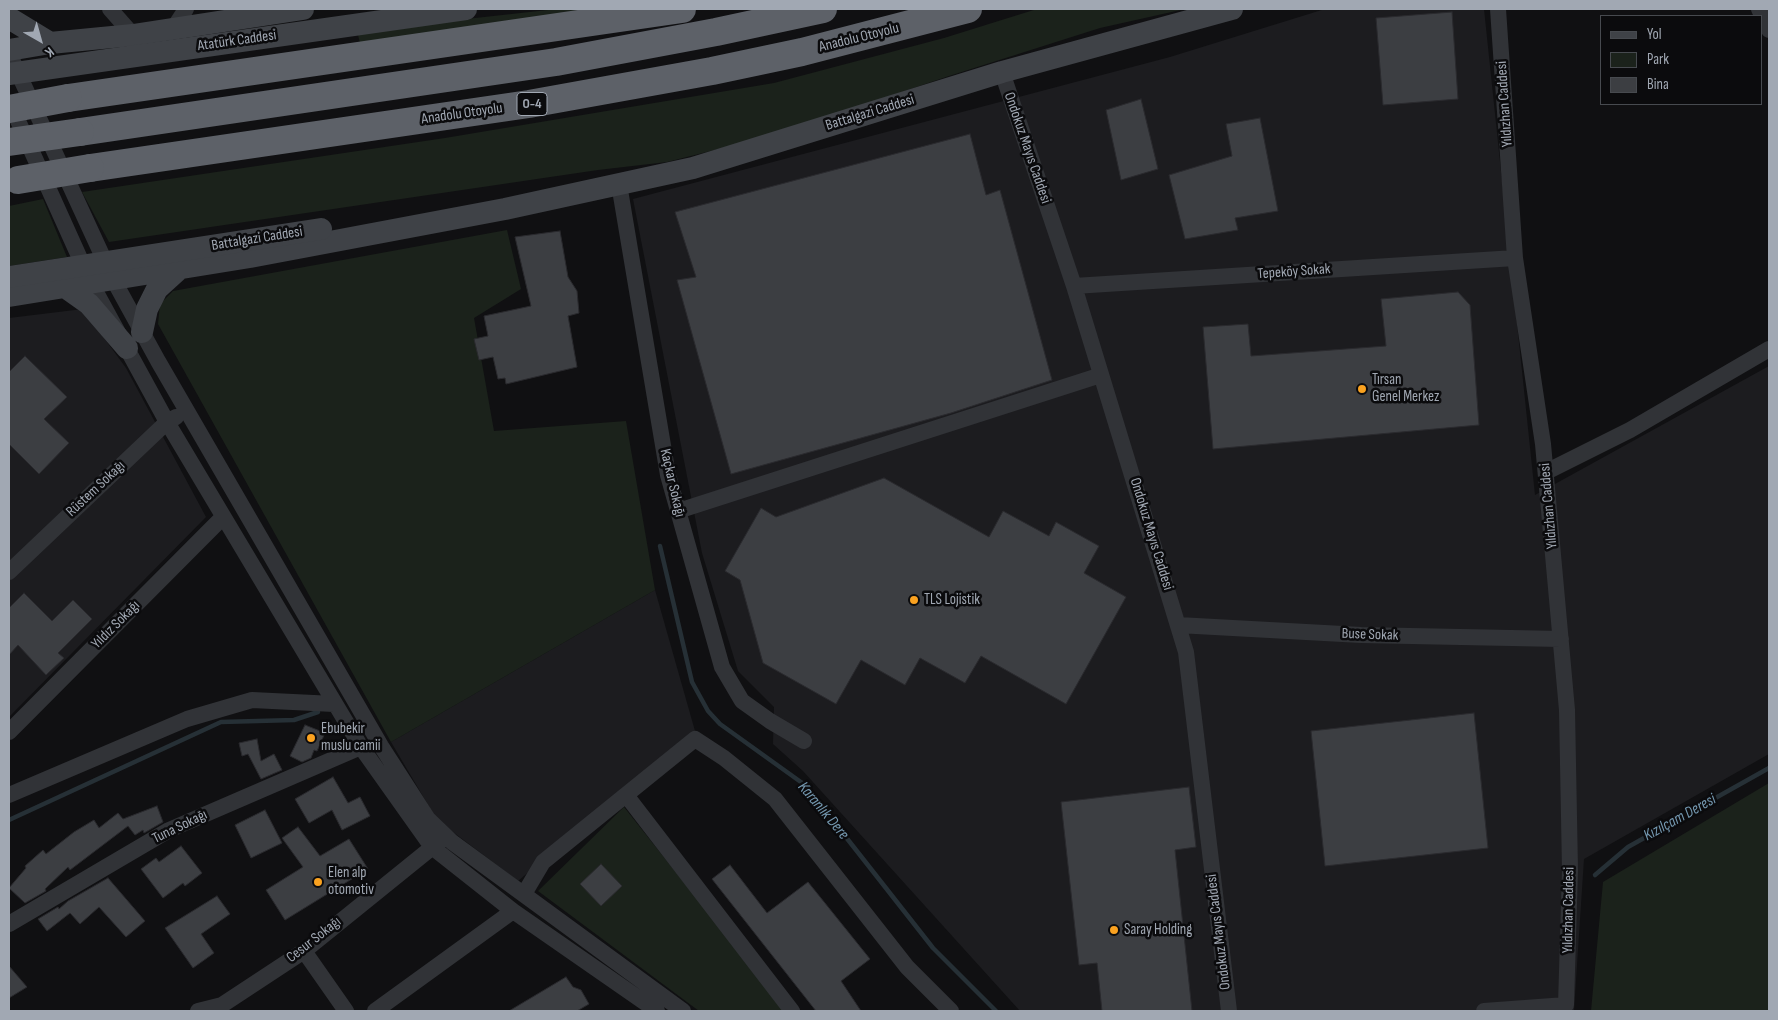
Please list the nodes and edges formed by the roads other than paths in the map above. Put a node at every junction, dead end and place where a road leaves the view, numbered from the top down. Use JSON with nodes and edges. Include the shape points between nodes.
{"nodes":[{"id":1,"x":110,"y":9,"type":"edge"},
{"id":2,"x":186,"y":9,"type":"edge"},
{"id":3,"x":303,"y":9,"type":"edge"},
{"id":4,"x":466,"y":9,"type":"edge"},
{"id":5,"x":682,"y":9,"type":"edge"},
{"id":6,"x":823,"y":9,"type":"edge"},
{"id":7,"x":968,"y":9,"type":"edge"},
{"id":8,"x":1232,"y":9,"type":"edge"},
{"id":9,"x":1498,"y":9,"type":"edge"},
{"id":10,"x":250,"y":12,"type":"edge"},
{"id":11,"x":1763,"y":17,"type":"edge"},
{"id":12,"x":9,"y":18,"type":"edge"},
{"id":13,"x":173,"y":29,"type":"junction"},
{"id":14,"x":1769,"y":30,"type":"edge"},
{"id":15,"x":133,"y":35,"type":"junction"},
{"id":16,"x":50,"y":43,"type":"junction"},
{"id":17,"x":9,"y":52,"type":"edge"},
{"id":18,"x":1002,"y":72,"type":"junction"},
{"id":19,"x":9,"y":74,"type":"edge"},
{"id":20,"x":9,"y":100,"type":"edge"},
{"id":21,"x":9,"y":109,"type":"edge"},
{"id":22,"x":9,"y":142,"type":"edge"},
{"id":23,"x":13,"y":180,"type":"edge"},
{"id":24,"x":618,"y":184,"type":"junction"},
{"id":25,"x":505,"y":209,"type":"junction"},
{"id":26,"x":1515,"y":258,"type":"junction"},
{"id":27,"x":179,"y":268,"type":"junction"},
{"id":28,"x":9,"y":277,"type":"edge"},
{"id":29,"x":114,"y":279,"type":"junction"},
{"id":30,"x":92,"y":283,"type":"junction"},
{"id":31,"x":1074,"y":286,"type":"junction"},
{"id":32,"x":65,"y":287,"type":"junction"},
{"id":33,"x":9,"y":296,"type":"edge"},
{"id":34,"x":135,"y":340,"type":"junction"},
{"id":35,"x":1769,"y":349,"type":"edge"},
{"id":36,"x":1101,"y":374,"type":"junction"},
{"id":37,"x":186,"y":410,"type":"junction"},
{"id":38,"x":167,"y":422,"type":"junction"},
{"id":39,"x":1546,"y":472,"type":"junction"},
{"id":40,"x":678,"y":511,"type":"junction"},
{"id":41,"x":223,"y":517,"type":"junction"},
{"id":42,"x":9,"y":572,"type":"edge"},
{"id":43,"x":1178,"y":625,"type":"junction"},
{"id":44,"x":1561,"y":639,"type":"junction"},
{"id":45,"x":334,"y":704,"type":"junction"},
{"id":46,"x":9,"y":732,"type":"edge"},
{"id":47,"x":804,"y":741,"type":"dead end"},
{"id":48,"x":360,"y":747,"type":"junction"},
{"id":49,"x":9,"y":795,"type":"edge"},
{"id":50,"x":626,"y":795,"type":"junction"},
{"id":51,"x":446,"y":836,"type":"junction"},
{"id":52,"x":432,"y":847,"type":"junction"},
{"id":53,"x":524,"y":894,"type":"junction"},
{"id":54,"x":513,"y":911,"type":"junction"},
{"id":55,"x":9,"y":924,"type":"edge"},
{"id":56,"x":304,"y":950,"type":"junction"},
{"id":57,"x":652,"y":1010,"type":"edge"},
{"id":58,"x":198,"y":1011,"type":"edge"},
{"id":59,"x":346,"y":1011,"type":"edge"},
{"id":60,"x":375,"y":1011,"type":"edge"},
{"id":61,"x":683,"y":1011,"type":"edge"},
{"id":62,"x":792,"y":1011,"type":"edge"},
{"id":63,"x":951,"y":1011,"type":"edge"},
{"id":64,"x":1229,"y":1011,"type":"edge"},
{"id":65,"x":1484,"y":1011,"type":"edge"}],
"edges":[{"from":1,"to":15,"type":"street"},
{"from":2,"to":13,"type":"street"},
{"from":3,"to":10,"type":"main road","name":"Atatürk Caddesi"},
{"from":4,"to":19,"type":"main road","name":"Atatürk Caddesi","bridge":true},
{"from":5,"to":21,"type":"highway","bridge":true},
{"from":6,"to":22,"type":"highway","bridge":true,"via":[[556,62]]},
{"from":7,"to":23,"type":"highway","name":"Anadolu Otoyolu","number":"O-4","bridge":true,"via":[[802,52],[529,104]]},
{"from":8,"to":18,"type":"main road","name":"Battalgazi Caddesi"},
{"from":9,"to":26,"type":"street","name":"Yıldızhan Caddesi"},
{"from":10,"to":13,"type":"main road","name":"Atatürk Caddesi"},
{"from":11,"to":14,"type":"street"},
{"from":12,"to":16,"type":"main road"},
{"from":13,"to":15,"type":"main road","name":"Atatürk Caddesi"},
{"from":15,"to":16,"type":"main road","name":"Atatürk Caddesi"},
{"from":16,"to":17,"type":"main road","name":"Atatürk Caddesi"},
{"from":17,"to":29,"type":"street"},
{"from":18,"to":24,"type":"main road","name":"Battalgazi Caddesi","via":[[693,168]]},
{"from":18,"to":31,"type":"street","name":"Ondokuz Mayıs Caddesi"},
{"from":20,"to":30,"type":"street"},
{"from":24,"to":25,"type":"main road","name":"Battalgazi Caddesi"},
{"from":24,"to":40,"type":"street","name":"Kaçkar Sokağı","via":[[668,474]]},
{"from":25,"to":27,"type":"main road","name":"Battalgazi Caddesi"},
{"from":25,"to":28,"type":"main road","name":"Battalgazi Caddesi","bridge":true,"via":[[382,220]]},
{"from":26,"to":31,"type":"street","name":"Tepeköy Sokak"},
{"from":26,"to":39,"type":"street","name":"Yıldızhan Caddesi"},
{"from":27,"to":29,"type":"main road","name":"Battalgazi Caddesi"},
{"from":27,"to":34,"type":"main road","via":[[157,289]]},
{"from":29,"to":30,"type":"main road","name":"Battalgazi Caddesi"},
{"from":29,"to":34,"type":"street"},
{"from":30,"to":32,"type":"main road","name":"Battalgazi Caddesi"},
{"from":30,"to":34,"type":"street"},
{"from":31,"to":36,"type":"street","name":"Ondokuz Mayıs Caddesi"},
{"from":32,"to":33,"type":"main road","name":"Battalgazi Caddesi"},
{"from":32,"to":34,"type":"main road"},
{"from":34,"to":37,"type":"street"},
{"from":34,"to":38,"type":"street"},
{"from":35,"to":39,"type":"street","via":[[1630,430]]},
{"from":36,"to":40,"type":"street"},
{"from":36,"to":43,"type":"street","name":"Ondokuz Mayıs Caddesi"},
{"from":37,"to":38,"type":"street","name":"Rüstem Sokağı"},
{"from":37,"to":51,"type":"street","via":[[381,746],[428,819]]},
{"from":38,"to":41,"type":"street"},
{"from":38,"to":42,"type":"street","name":"Rüstem Sokağı"},
{"from":39,"to":44,"type":"street","name":"Yıldızhan Caddesi"},
{"from":40,"to":47,"type":"street","name":"Kaçkar Sokağı","via":[[727,678],[742,701],[754,711]]},
{"from":41,"to":45,"type":"street"},
{"from":41,"to":46,"type":"street","name":"Yıldız Sokağı"},
{"from":43,"to":44,"type":"street","name":"Buse Sokak","via":[[1361,635]]},
{"from":43,"to":64,"type":"street","name":"Ondokuz Mayıs Caddesi","via":[[1186,652]]},
{"from":44,"to":65,"type":"street","name":"Yıldızhan Caddesi","via":[[1567,710],[1570,850],[1566,1005]]},
{"from":45,"to":48,"type":"street"},
{"from":45,"to":49,"type":"street","via":[[252,700],[187,719]]},
{"from":48,"to":52,"type":"street"},
{"from":48,"to":55,"type":"street","name":"Tuna Sokağı","via":[[169,830]]},
{"from":50,"to":53,"type":"street","via":[[543,862]]},
{"from":50,"to":62,"type":"street"},
{"from":50,"to":63,"type":"street","via":[[695,739],[724,758],[775,799],[907,967]]},
{"from":51,"to":52,"type":"street","name":"Cesur Sokağı"},
{"from":51,"to":53,"type":"street"},
{"from":52,"to":54,"type":"street"},
{"from":52,"to":56,"type":"street","name":"Cesur Sokağı"},
{"from":53,"to":61,"type":"street"},
{"from":54,"to":57,"type":"street"},
{"from":54,"to":60,"type":"street"},
{"from":56,"to":58,"type":"street","name":"Cesur Sokağı","via":[[222,1006]]},
{"from":56,"to":59,"type":"street"}]}
